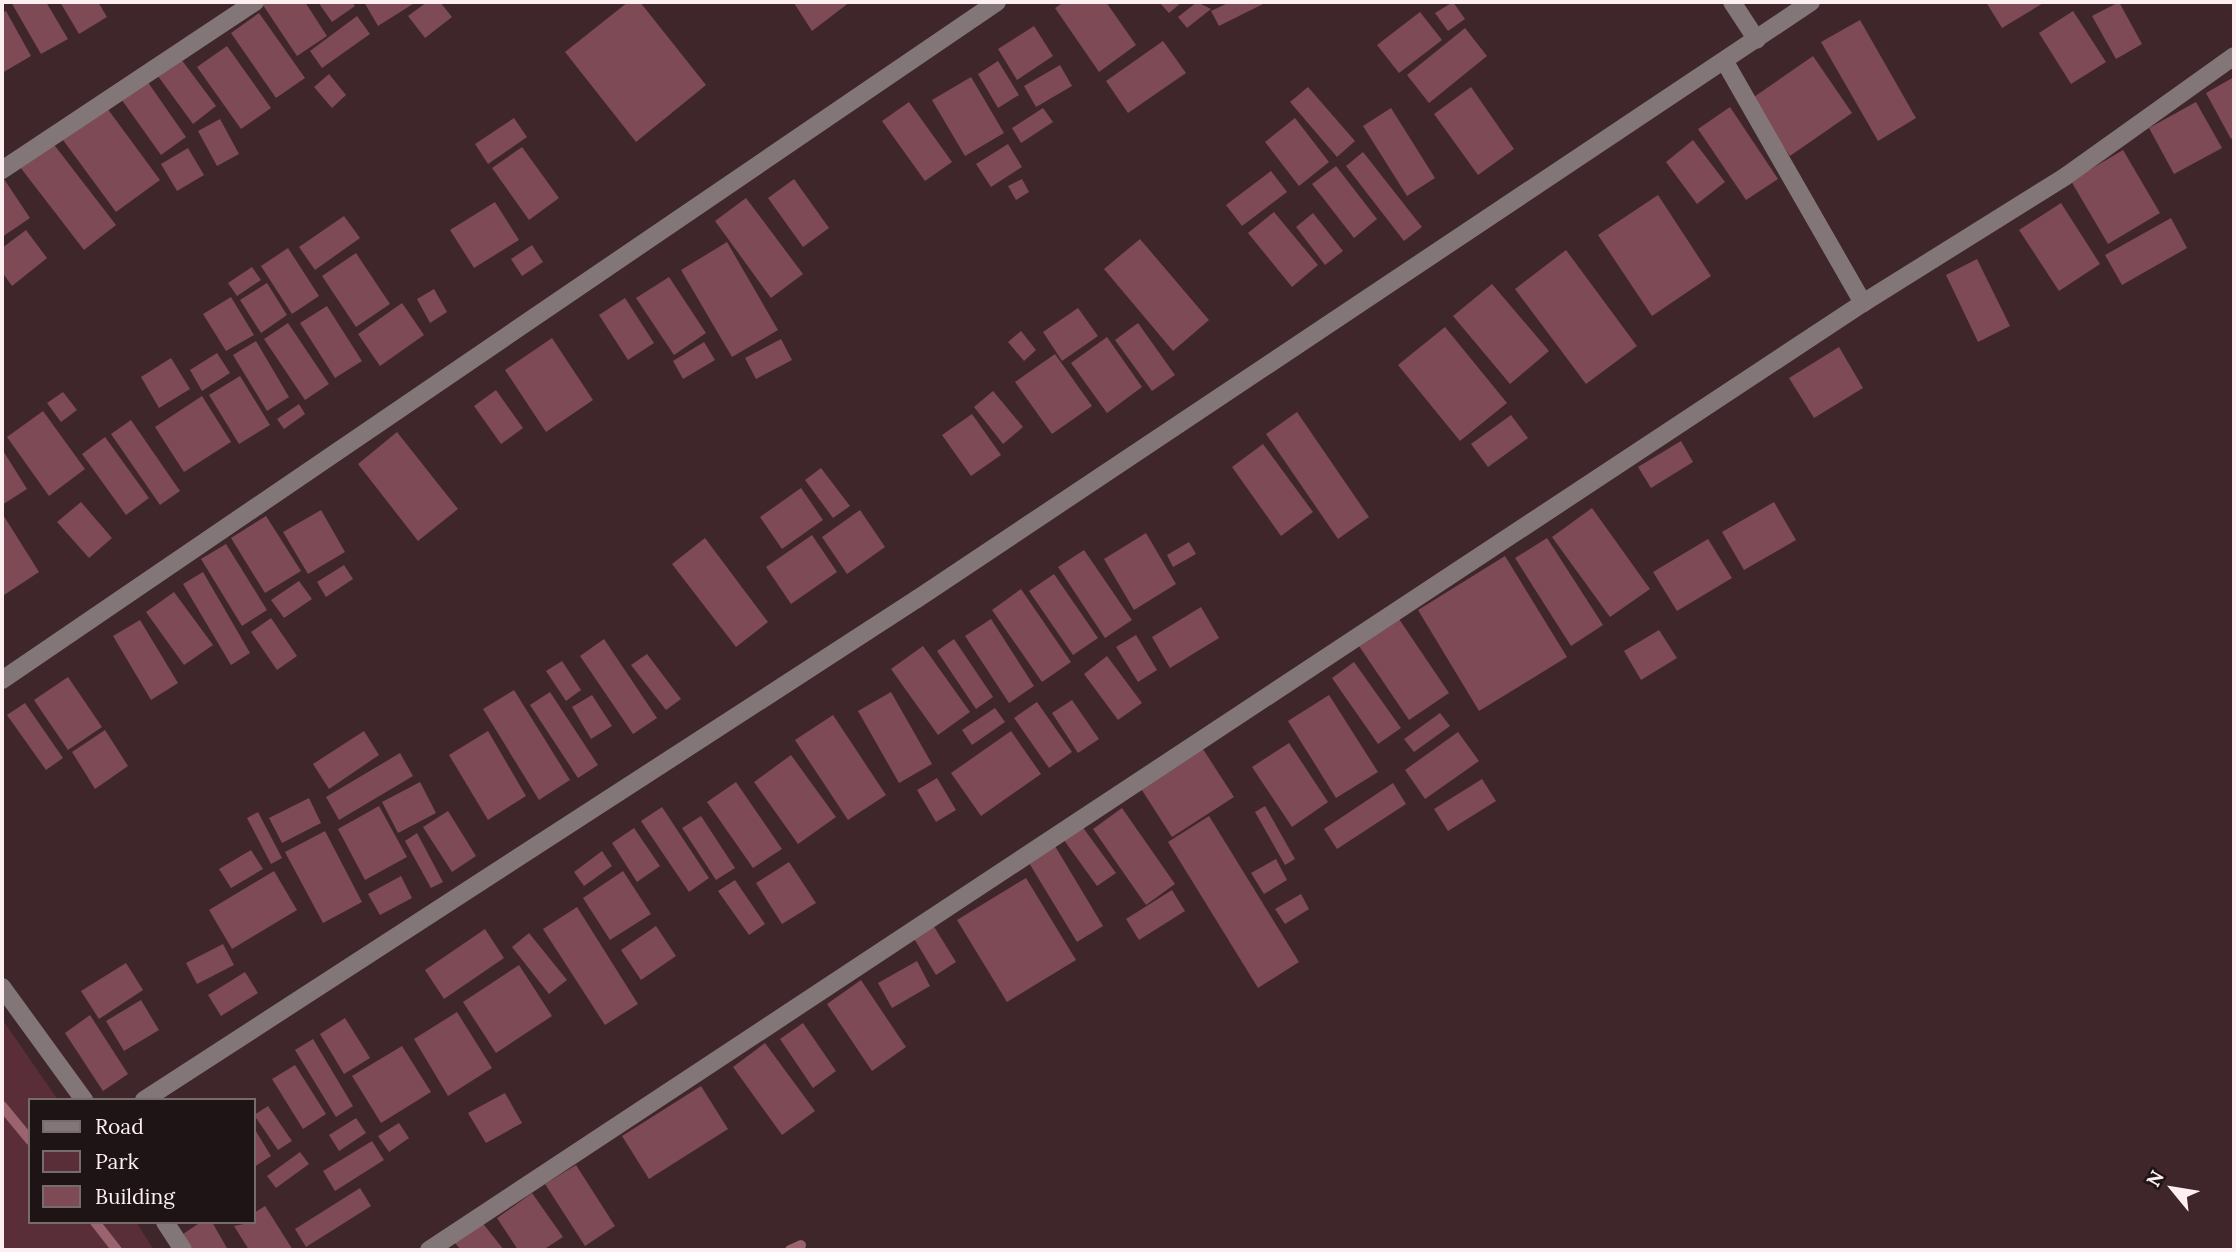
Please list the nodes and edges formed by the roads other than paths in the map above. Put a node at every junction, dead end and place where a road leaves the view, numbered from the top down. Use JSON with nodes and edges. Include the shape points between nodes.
{"nodes":[{"id":1,"x":255,"y":2,"type":"edge"},
{"id":2,"x":998,"y":2,"type":"edge"},
{"id":3,"x":1732,"y":2,"type":"edge"},
{"id":4,"x":1811,"y":2,"type":"edge"},
{"id":5,"x":1757,"y":40,"type":"junction"},
{"id":6,"x":2234,"y":56,"type":"edge"},
{"id":7,"x":1725,"y":62,"type":"junction"},
{"id":8,"x":2,"y":170,"type":"edge"},
{"id":9,"x":1863,"y":303,"type":"junction"},
{"id":10,"x":2,"y":680,"type":"edge"},
{"id":11,"x":2,"y":987,"type":"edge"},
{"id":12,"x":83,"y":1098,"type":"edge"},
{"id":13,"x":147,"y":1098,"type":"edge"},
{"id":14,"x":166,"y":1224,"type":"edge"},
{"id":15,"x":183,"y":1250,"type":"edge"},
{"id":16,"x":429,"y":1250,"type":"edge"}],
"edges":[{"from":1,"to":8,"type":"street"},
{"from":2,"to":10,"type":"street"},
{"from":3,"to":5,"type":"street"},
{"from":4,"to":5,"type":"street"},
{"from":5,"to":7,"type":"street"},
{"from":6,"to":9,"type":"street","via":[[2066,176]]},
{"from":7,"to":9,"type":"street"},
{"from":7,"to":13,"type":"street","via":[[917,599]]},
{"from":9,"to":16,"type":"street"},
{"from":11,"to":12,"type":"street"},
{"from":14,"to":15,"type":"street"}]}
